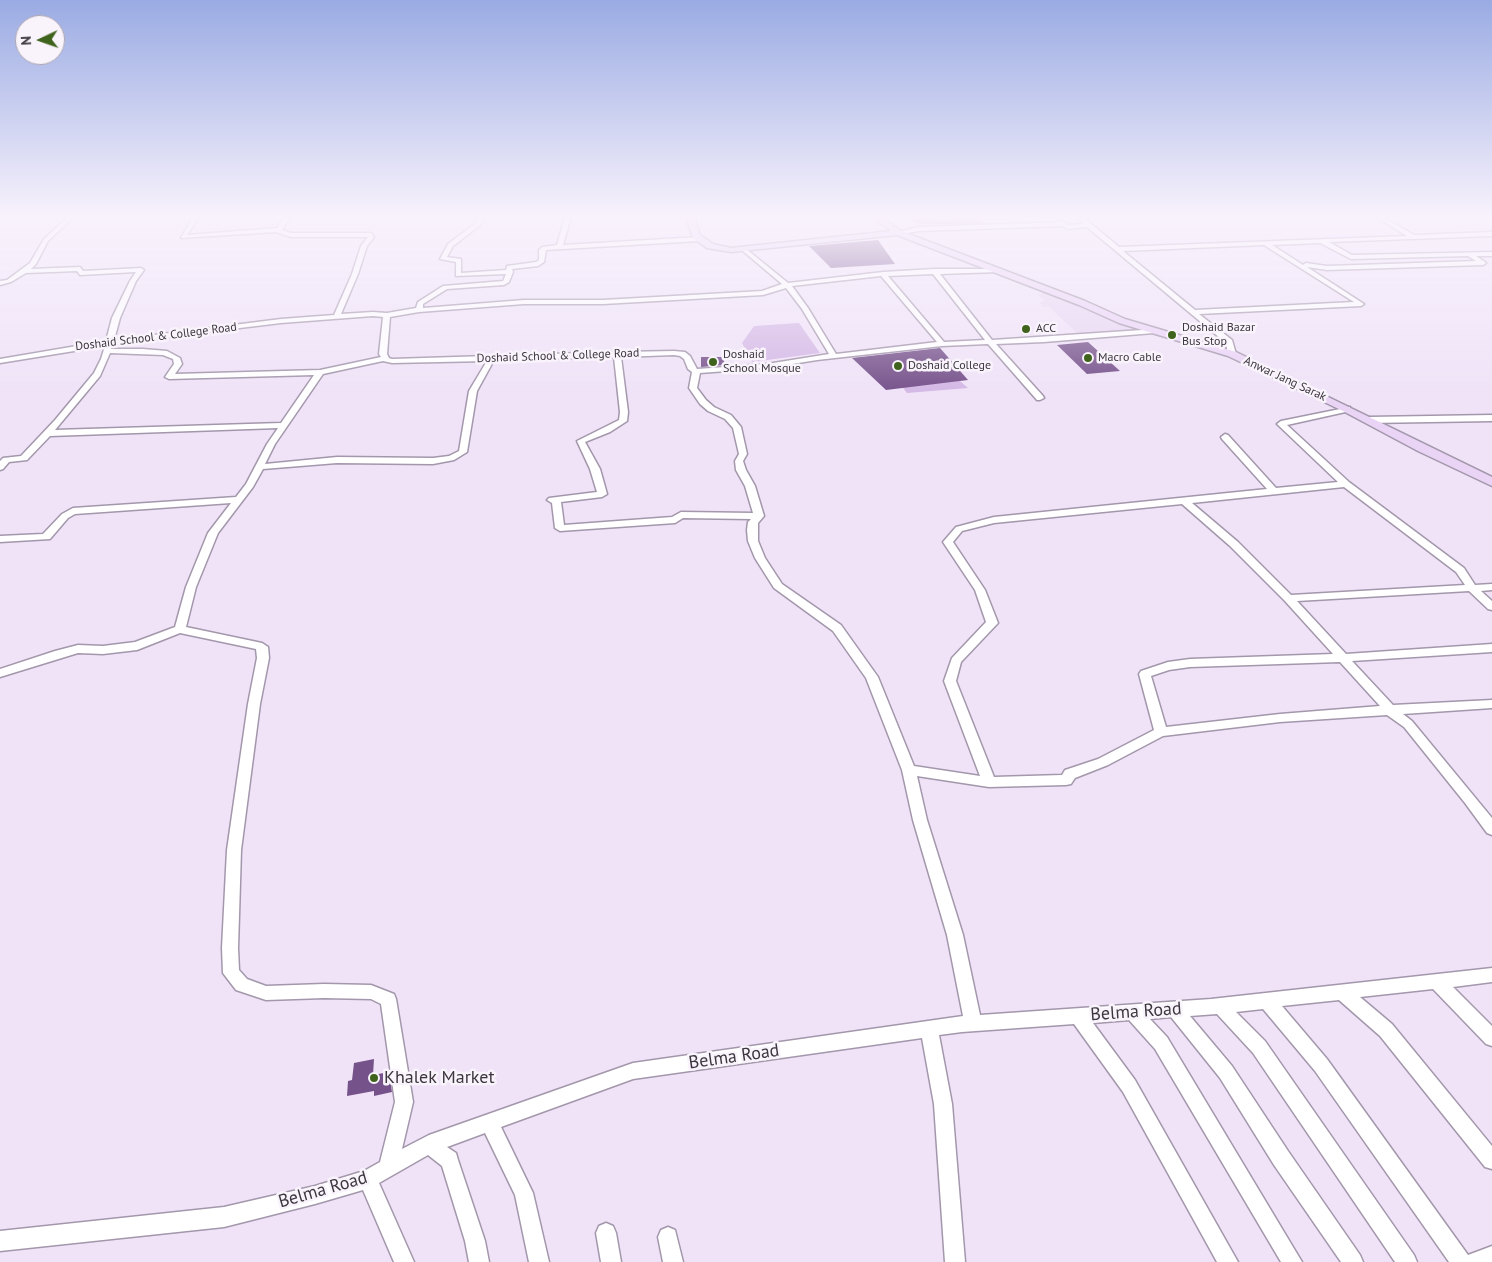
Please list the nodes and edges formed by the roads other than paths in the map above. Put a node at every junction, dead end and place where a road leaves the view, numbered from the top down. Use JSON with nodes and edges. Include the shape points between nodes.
{"nodes":[{"id":1,"x":17,"y":276,"type":"edge"},
{"id":2,"x":137,"y":276,"type":"edge"},
{"id":3,"x":354,"y":276,"type":"edge"},
{"id":4,"x":508,"y":276,"type":"edge"},
{"id":5,"x":777,"y":276,"type":"edge"},
{"id":6,"x":865,"y":276,"type":"edge"},
{"id":7,"x":884,"y":276,"type":"edge"},
{"id":8,"x":938,"y":276,"type":"edge"},
{"id":9,"x":1012,"y":276,"type":"edge"},
{"id":10,"x":1150,"y":276,"type":"edge"},
{"id":11,"x":1316,"y":276,"type":"edge"},
{"id":12,"x":0,"y":283,"type":"edge"},
{"id":13,"x":787,"y":284,"type":"junction"},
{"id":14,"x":419,"y":310,"type":"junction"},
{"id":15,"x":1192,"y":312,"type":"junction"},
{"id":16,"x":387,"y":315,"type":"junction"},
{"id":17,"x":337,"y":316,"type":"junction"},
{"id":18,"x":1154,"y":331,"type":"junction"},
{"id":19,"x":990,"y":342,"type":"junction"},
{"id":20,"x":942,"y":344,"type":"junction"},
{"id":21,"x":107,"y":347,"type":"junction"},
{"id":22,"x":617,"y":353,"type":"junction"},
{"id":23,"x":1232,"y":354,"type":"junction"},
{"id":24,"x":834,"y":356,"type":"junction"},
{"id":25,"x":385,"y":358,"type":"junction"},
{"id":26,"x":492,"y":358,"type":"junction"},
{"id":27,"x":0,"y":360,"type":"edge"},
{"id":28,"x":696,"y":371,"type":"junction"},
{"id":29,"x":320,"y":372,"type":"junction"},
{"id":30,"x":1040,"y":398,"type":"dead end"},
{"id":31,"x":1347,"y":409,"type":"junction"},
{"id":32,"x":1492,"y":418,"type":"edge"},
{"id":33,"x":1369,"y":420,"type":"junction"},
{"id":34,"x":285,"y":425,"type":"junction"},
{"id":35,"x":48,"y":433,"type":"junction"},
{"id":36,"x":1225,"y":436,"type":"dead end"},
{"id":37,"x":2,"y":463,"type":"edge"},
{"id":38,"x":259,"y":467,"type":"junction"},
{"id":39,"x":1492,"y":482,"type":"edge"},
{"id":40,"x":1346,"y":484,"type":"junction"},
{"id":41,"x":1274,"y":492,"type":"junction"},
{"id":42,"x":239,"y":500,"type":"junction"},
{"id":43,"x":1186,"y":502,"type":"junction"},
{"id":44,"x":760,"y":516,"type":"junction"},
{"id":45,"x":0,"y":539,"type":"edge"},
{"id":46,"x":1492,"y":587,"type":"edge"},
{"id":47,"x":1472,"y":588,"type":"junction"},
{"id":48,"x":1288,"y":598,"type":"junction"},
{"id":49,"x":1492,"y":607,"type":"edge"},
{"id":50,"x":180,"y":629,"type":"junction"},
{"id":51,"x":1492,"y":648,"type":"edge"},
{"id":52,"x":1342,"y":658,"type":"junction"},
{"id":53,"x":0,"y":673,"type":"edge"},
{"id":54,"x":1492,"y":704,"type":"edge"},
{"id":55,"x":1390,"y":710,"type":"junction"},
{"id":56,"x":1161,"y":732,"type":"junction"},
{"id":57,"x":910,"y":770,"type":"junction"},
{"id":58,"x":989,"y":782,"type":"junction"},
{"id":59,"x":1492,"y":829,"type":"edge"},
{"id":60,"x":1492,"y":975,"type":"edge"},
{"id":61,"x":1436,"y":981,"type":"junction"},
{"id":62,"x":1342,"y":992,"type":"junction"},
{"id":63,"x":1267,"y":1001,"type":"junction"},
{"id":64,"x":1220,"y":1006,"type":"junction"},
{"id":65,"x":1175,"y":1010,"type":"junction"},
{"id":66,"x":1134,"y":1012,"type":"junction"},
{"id":67,"x":1078,"y":1016,"type":"junction"},
{"id":68,"x":973,"y":1023,"type":"junction"},
{"id":69,"x":929,"y":1029,"type":"junction"},
{"id":70,"x":1492,"y":1038,"type":"edge"},
{"id":71,"x":489,"y":1123,"type":"junction"},
{"id":72,"x":429,"y":1144,"type":"junction"},
{"id":73,"x":1492,"y":1160,"type":"edge"},
{"id":74,"x":388,"y":1168,"type":"junction"},
{"id":75,"x":368,"y":1179,"type":"junction"},
{"id":76,"x":606,"y":1233,"type":"dead end"},
{"id":77,"x":668,"y":1237,"type":"dead end"},
{"id":78,"x":0,"y":1241,"type":"edge"},
{"id":79,"x":1492,"y":1256,"type":"edge"},
{"id":80,"x":404,"y":1262,"type":"edge"},
{"id":81,"x":479,"y":1262,"type":"edge"},
{"id":82,"x":539,"y":1262,"type":"edge"},
{"id":83,"x":611,"y":1262,"type":"edge"},
{"id":84,"x":673,"y":1262,"type":"edge"},
{"id":85,"x":955,"y":1262,"type":"edge"},
{"id":86,"x":1228,"y":1262,"type":"edge"},
{"id":87,"x":1292,"y":1262,"type":"edge"},
{"id":88,"x":1353,"y":1262,"type":"edge"},
{"id":89,"x":1407,"y":1262,"type":"edge"},
{"id":90,"x":1461,"y":1262,"type":"edge"},
{"id":91,"x":1475,"y":1262,"type":"edge"}],
"edges":[{"from":1,"to":12,"type":"street"},
{"from":2,"to":21,"type":"street","via":[[116,318]]},
{"from":3,"to":17,"type":"street"},
{"from":4,"to":14,"type":"street","via":[[502,284],[445,287],[420,303]]},
{"from":5,"to":13,"type":"street"},
{"from":6,"to":13,"type":"street","name":"Doshaid School & College Road"},
{"from":7,"to":20,"type":"street"},
{"from":8,"to":19,"type":"street"},
{"from":9,"to":18,"type":"main road","name":"Anwar Jang Sarak"},
{"from":10,"to":15,"type":"street"},
{"from":11,"to":15,"type":"street","via":[[1361,304]]},
{"from":13,"to":14,"type":"street","name":"Doshaid School & College Road","via":[[763,292],[603,302],[524,302]]},
{"from":13,"to":24,"type":"street"},
{"from":14,"to":16,"type":"street","name":"Doshaid School & College Road"},
{"from":15,"to":23,"type":"street","via":[[1229,342]]},
{"from":16,"to":17,"type":"street","name":"Doshaid School & College Road"},
{"from":16,"to":25,"type":"street"},
{"from":17,"to":21,"type":"street","name":"Doshaid School & College Road","via":[[190,332]]},
{"from":18,"to":19,"type":"street"},
{"from":18,"to":23,"type":"main road","name":"Anwar Jang Sarak"},
{"from":19,"to":20,"type":"street"},
{"from":19,"to":30,"type":"street"},
{"from":20,"to":24,"type":"street"},
{"from":21,"to":27,"type":"street","name":"Doshaid School & College Road"},
{"from":21,"to":29,"type":"street","via":[[164,353],[176,358],[178,364],[169,377]]},
{"from":21,"to":35,"type":"street","via":[[98,374]]},
{"from":22,"to":26,"type":"street","name":"Doshaid School & College Road"},
{"from":22,"to":28,"type":"street","name":"Doshaid School & College Road","via":[[682,354]]},
{"from":22,"to":44,"type":"street","via":[[623,421],[580,443],[595,469],[602,494],[554,500],[560,528],[674,520],[681,515]]},
{"from":23,"to":31,"type":"main road","name":"Anwar Jang Sarak"},
{"from":24,"to":28,"type":"street","via":[[766,366]]},
{"from":25,"to":26,"type":"street","name":"Doshaid School & College Road","via":[[399,362]]},
{"from":25,"to":29,"type":"street"},
{"from":26,"to":38,"type":"street","via":[[474,391],[463,452],[451,458],[434,461],[337,460]]},
{"from":28,"to":44,"type":"street","via":[[693,388],[703,402],[728,417],[737,427],[743,454],[739,461],[741,470]]},
{"from":29,"to":34,"type":"street"},
{"from":31,"to":33,"type":"main road","name":"Anwar Jang Sarak"},
{"from":31,"to":40,"type":"street","via":[[1281,424]]},
{"from":32,"to":33,"type":"street"},
{"from":33,"to":39,"type":"main road","name":"Anwar Jang Sarak"},
{"from":34,"to":35,"type":"street"},
{"from":34,"to":38,"type":"street"},
{"from":35,"to":37,"type":"street","via":[[24,458]]},
{"from":36,"to":41,"type":"street"},
{"from":38,"to":42,"type":"street"},
{"from":40,"to":41,"type":"street"},
{"from":40,"to":47,"type":"street","via":[[1460,570]]},
{"from":41,"to":43,"type":"street"},
{"from":42,"to":45,"type":"street","via":[[73,512],[65,516],[46,537]]},
{"from":42,"to":50,"type":"street","via":[[213,533],[191,587]]},
{"from":43,"to":48,"type":"street"},
{"from":43,"to":58,"type":"street","via":[[994,520],[959,529],[948,542],[980,590],[992,623],[956,661],[950,682]]},
{"from":44,"to":57,"type":"street","via":[[752,530],[760,558],[778,586],[837,628],[872,677]]},
{"from":46,"to":47,"type":"street"},
{"from":47,"to":48,"type":"street"},
{"from":47,"to":49,"type":"street"},
{"from":48,"to":52,"type":"street"},
{"from":50,"to":53,"type":"street","via":[[137,646],[78,649]]},
{"from":50,"to":74,"type":"street","via":[[262,647],[234,850],[231,973],[242,985],[266,993],[371,992],[388,999],[404,1102]]},
{"from":51,"to":52,"type":"street"},
{"from":52,"to":55,"type":"street"},
{"from":52,"to":56,"type":"street","via":[[1190,663],[1145,674]]},
{"from":54,"to":55,"type":"street"},
{"from":55,"to":56,"type":"street","via":[[1280,718]]},
{"from":55,"to":59,"type":"street","via":[[1408,724]]},
{"from":56,"to":58,"type":"street","via":[[1103,762],[1070,774],[1066,780]]},
{"from":57,"to":58,"type":"street"},
{"from":57,"to":68,"type":"street","via":[[920,820],[955,935]]},
{"from":60,"to":61,"type":"street","name":"Belma Road"},
{"from":61,"to":62,"type":"street","name":"Belma Road"},
{"from":61,"to":70,"type":"street"},
{"from":62,"to":63,"type":"street","name":"Belma Road"},
{"from":62,"to":73,"type":"street","via":[[1386,1030]]},
{"from":63,"to":64,"type":"street","name":"Belma Road"},
{"from":63,"to":90,"type":"street","via":[[1321,1065]]},
{"from":64,"to":65,"type":"street","name":"Belma Road"},
{"from":64,"to":89,"type":"street","via":[[1259,1047]]},
{"from":65,"to":66,"type":"street","name":"Belma Road"},
{"from":65,"to":88,"type":"street","via":[[1226,1072]]},
{"from":66,"to":67,"type":"street","name":"Belma Road"},
{"from":66,"to":87,"type":"street","via":[[1161,1043]]},
{"from":67,"to":68,"type":"street","name":"Belma Road"},
{"from":67,"to":86,"type":"street","via":[[1129,1086]]},
{"from":68,"to":69,"type":"street","name":"Belma Road"},
{"from":69,"to":71,"type":"street","name":"Belma Road","via":[[633,1071]]},
{"from":69,"to":85,"type":"street","via":[[943,1104]]},
{"from":71,"to":72,"type":"street","name":"Belma Road"},
{"from":71,"to":82,"type":"street","via":[[524,1193]]},
{"from":72,"to":74,"type":"street","name":"Belma Road"},
{"from":72,"to":81,"type":"street","via":[[448,1160],[475,1240]]},
{"from":74,"to":75,"type":"street","name":"Belma Road"},
{"from":75,"to":78,"type":"street","name":"Belma Road","via":[[224,1217]]},
{"from":75,"to":80,"type":"street"},
{"from":76,"to":83,"type":"street"},
{"from":77,"to":84,"type":"street"},
{"from":79,"to":91,"type":"street"}]}
